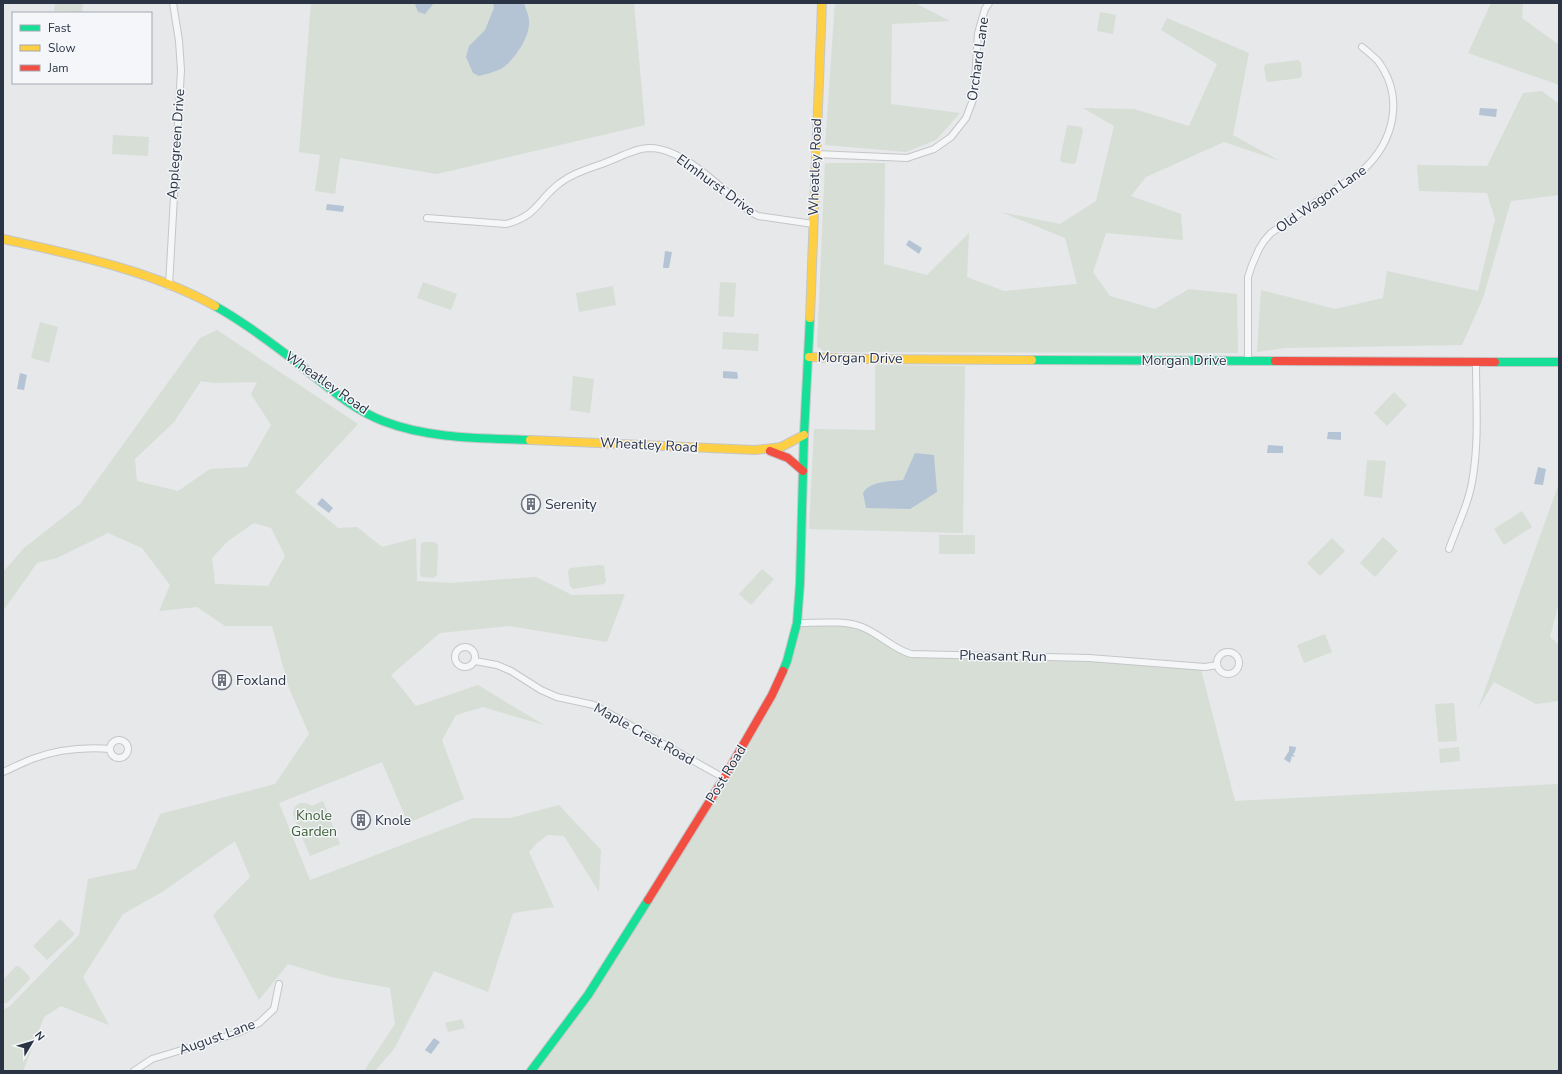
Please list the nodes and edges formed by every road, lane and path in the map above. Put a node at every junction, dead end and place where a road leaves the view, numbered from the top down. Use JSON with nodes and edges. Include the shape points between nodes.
{"nodes":[{"id":1,"x":173,"y":3,"type":"edge"},
{"id":2,"x":822,"y":3,"type":"edge"},
{"id":3,"x":988,"y":3,"type":"edge"},
{"id":4,"x":1362,"y":47,"type":"dead end"},
{"id":5,"x":816,"y":154,"type":"junction"},
{"id":6,"x":427,"y":218,"type":"dead end"},
{"id":7,"x":813,"y":224,"type":"junction"},
{"id":8,"x":3,"y":239,"type":"edge"},
{"id":9,"x":169,"y":286,"type":"junction"},
{"id":10,"x":809,"y":357,"type":"junction"},
{"id":11,"x":1248,"y":361,"type":"junction"},
{"id":12,"x":1476,"y":362,"type":"junction"},
{"id":13,"x":1559,"y":362,"type":"edge"},
{"id":14,"x":804,"y":435,"type":"junction"},
{"id":15,"x":767,"y":450,"type":"junction"},
{"id":16,"x":803,"y":471,"type":"junction"},
{"id":17,"x":1449,"y":549,"type":"dead end"},
{"id":18,"x":797,"y":623,"type":"junction"},
{"id":19,"x":475,"y":661,"type":"dead end"},
{"id":20,"x":1217,"y":665,"type":"dead end"},
{"id":21,"x":110,"y":749,"type":"dead end"},
{"id":22,"x":3,"y":772,"type":"edge"},
{"id":23,"x":724,"y":778,"type":"junction"},
{"id":24,"x":279,"y":984,"type":"dead end"},
{"id":25,"x":134,"y":1071,"type":"edge"},
{"id":26,"x":531,"y":1071,"type":"edge"}],
"edges":[{"from":1,"to":9,"type":"street","name":"Applegreen Drive","via":[[181,70]]},
{"from":2,"to":5,"type":"street","name":"Wheatley Road"},
{"from":3,"to":5,"type":"street","name":"Orchard Lane","via":[[978,33],[974,97],[966,118],[951,137],[934,149],[907,158]]},
{"from":4,"to":11,"type":"street","name":"Old Wagon Lane","via":[[1377,60],[1392,88],[1393,110],[1389,132],[1382,149],[1362,171],[1276,230],[1259,249],[1248,277]]},
{"from":5,"to":7,"type":"street","name":"Wheatley Road"},
{"from":6,"to":7,"type":"street","name":"Elmhurst Drive","via":[[506,224],[516,222],[531,214],[559,183],[571,176],[635,151],[650,148],[666,151],[691,164],[748,211],[758,216]]},
{"from":7,"to":10,"type":"street","name":"Wheatley Road"},
{"from":8,"to":9,"type":"street","name":"Wheatley Road","via":[[138,274]]},
{"from":9,"to":15,"type":"street","name":"Wheatley Road","via":[[213,305],[244,324],[356,407],[406,429],[465,436]]},
{"from":10,"to":11,"type":"street","name":"Morgan Drive"},
{"from":10,"to":14,"type":"street","name":"Wheatley Road"},
{"from":11,"to":12,"type":"street","name":"Morgan Drive"},
{"from":12,"to":13,"type":"street","name":"Morgan Drive"},
{"from":12,"to":17,"type":"street","via":[[1476,452],[1473,477]]},
{"from":14,"to":15,"type":"street","name":"Wheatley Road","via":[[786,446]]},
{"from":14,"to":16,"type":"street","name":"Post Road"},
{"from":15,"to":16,"type":"street","name":"Wheatley Road","via":[[782,454]]},
{"from":16,"to":18,"type":"street","name":"Post Road"},
{"from":18,"to":20,"type":"street","name":"Pheasant Run","via":[[840,623],[860,626],[900,651],[911,654],[1089,658],[1205,667]]},
{"from":18,"to":23,"type":"street","name":"Post Road","via":[[787,661],[772,695]]},
{"from":19,"to":23,"type":"street","name":"Maple Crest Road","via":[[497,664],[557,698],[594,705]]},
{"from":21,"to":22,"type":"street","via":[[90,748],[57,752],[32,759]]},
{"from":23,"to":26,"type":"street","name":"Post Road","via":[[588,995]]},
{"from":24,"to":25,"type":"street","name":"August Lane","via":[[274,1008],[260,1023],[152,1060]]}]}
